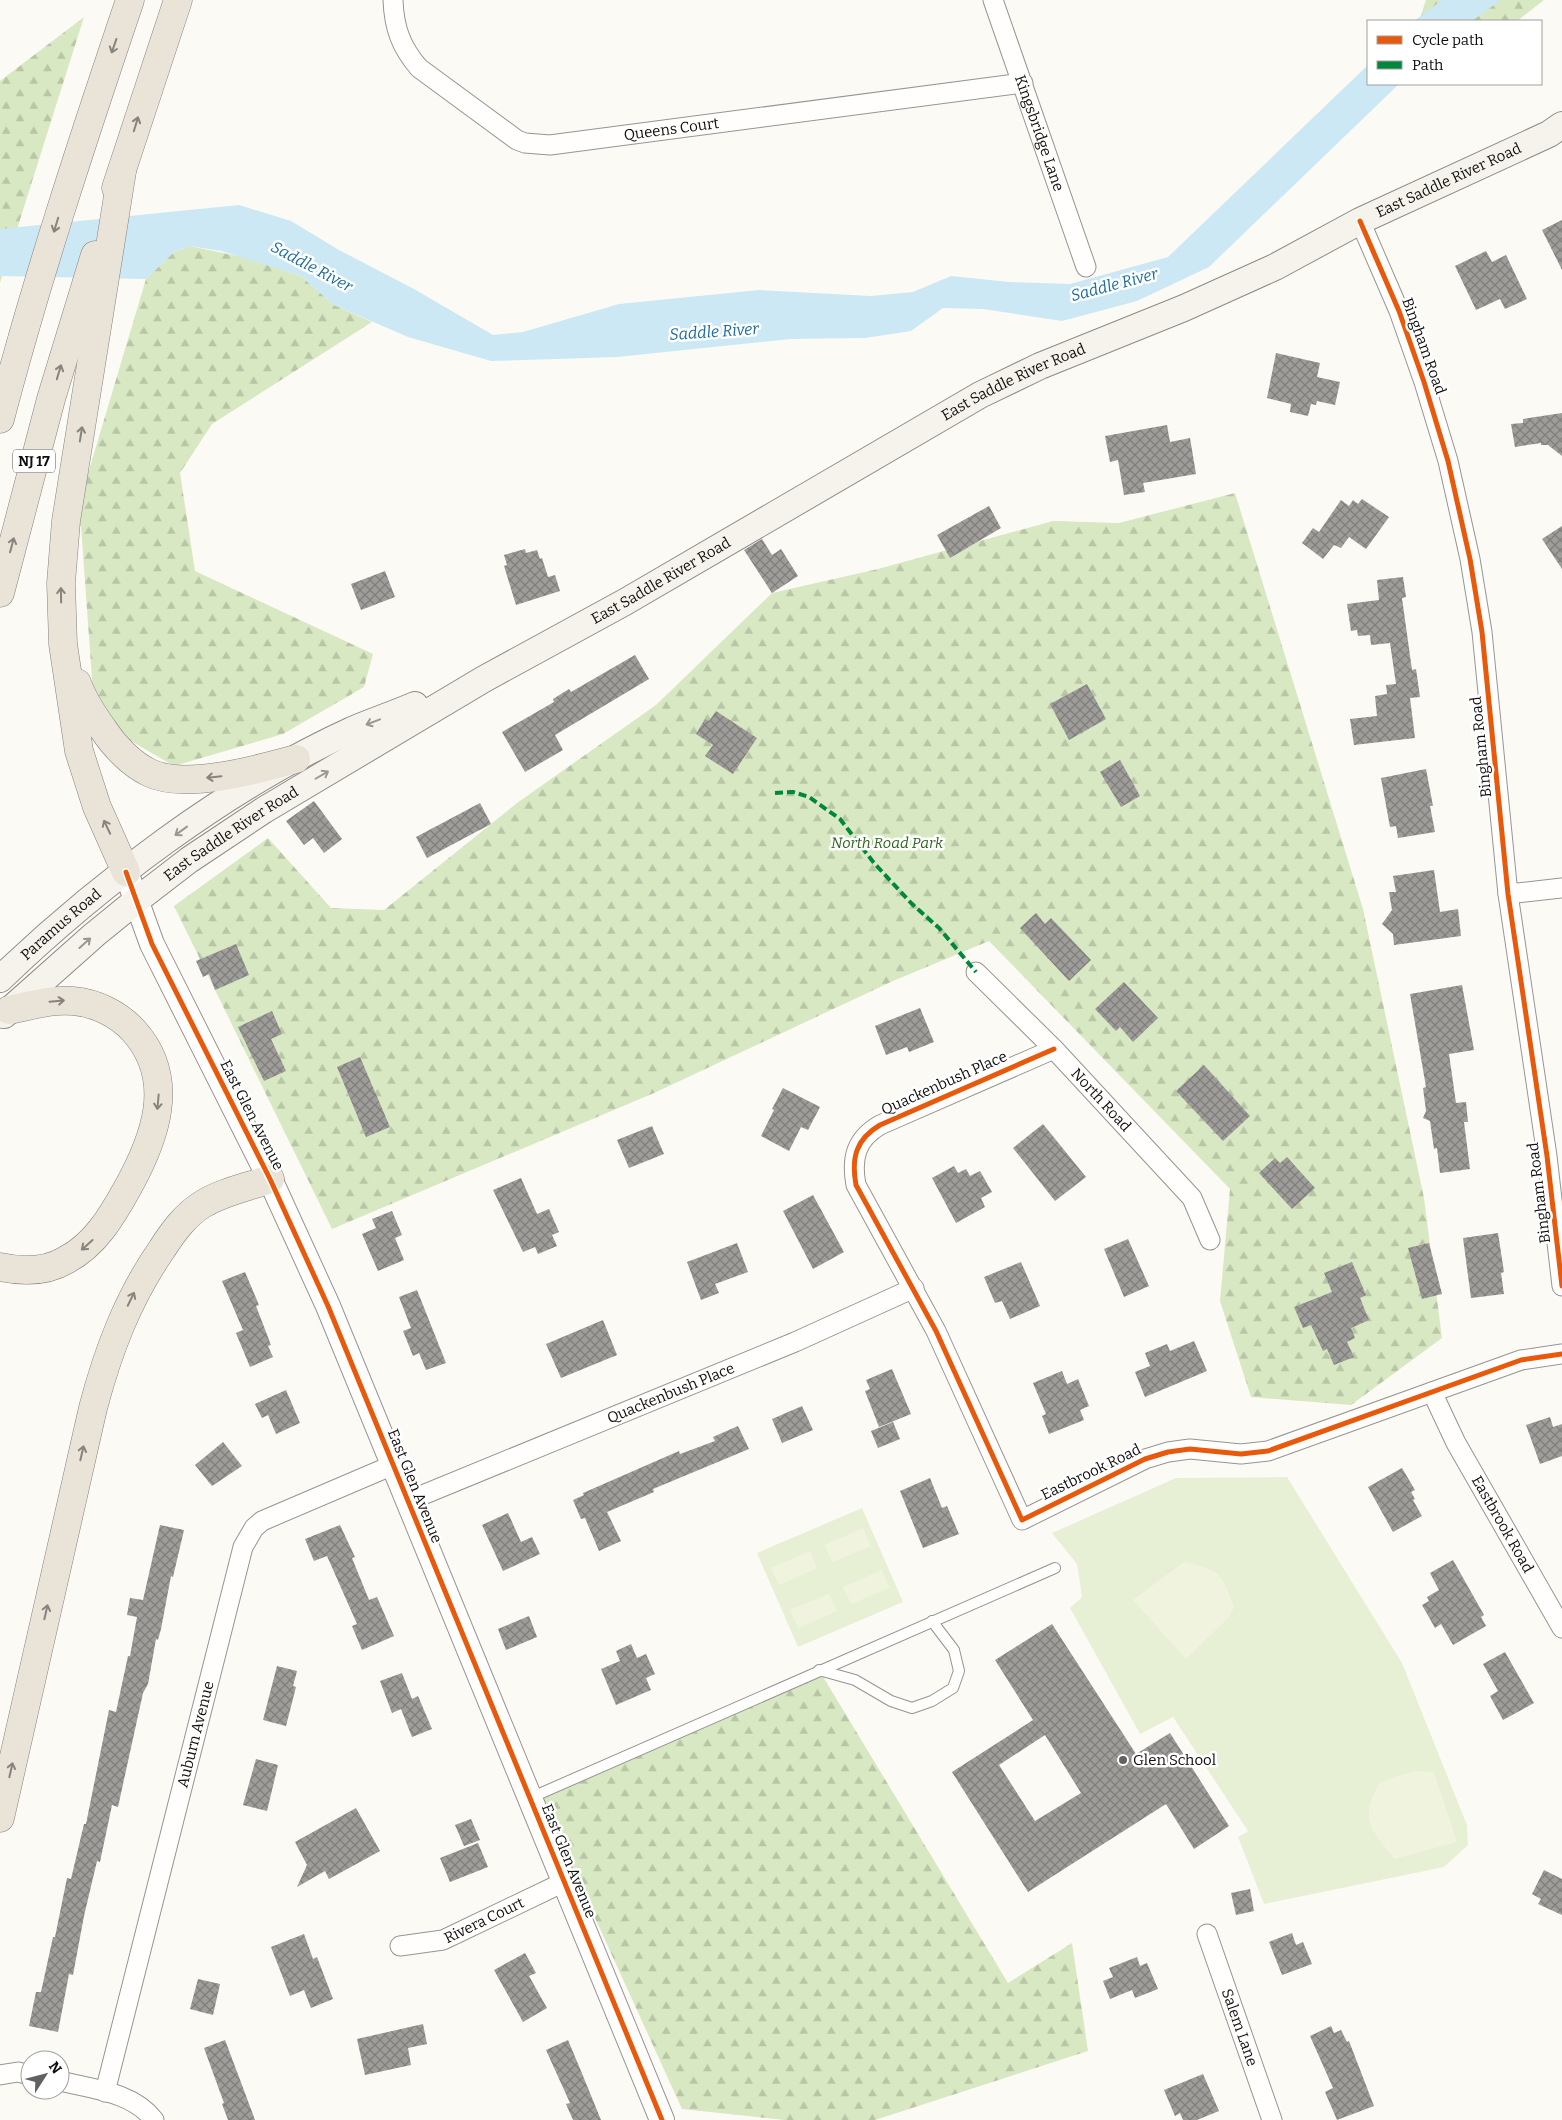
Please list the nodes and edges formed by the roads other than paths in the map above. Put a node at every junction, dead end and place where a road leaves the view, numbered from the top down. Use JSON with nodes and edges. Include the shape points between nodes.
{"nodes":[{"id":1,"x":130,"y":0,"type":"edge"},
{"id":2,"x":178,"y":0,"type":"edge"},
{"id":3,"x":393,"y":0,"type":"edge"},
{"id":4,"x":992,"y":0,"type":"edge"},
{"id":5,"x":1023,"y":83,"type":"junction"},
{"id":6,"x":1562,"y":124,"type":"edge"},
{"id":7,"x":1360,"y":221,"type":"junction"},
{"id":8,"x":1086,"y":267,"type":"dead end"},
{"id":9,"x":85,"y":329,"type":"junction"},
{"id":10,"x":24,"y":330,"type":"junction"},
{"id":11,"x":0,"y":385,"type":"edge"},
{"id":12,"x":0,"y":420,"type":"edge"},
{"id":13,"x":0,"y":593,"type":"edge"},
{"id":14,"x":63,"y":644,"type":"junction"},
{"id":15,"x":484,"y":678,"type":"junction"},
{"id":16,"x":296,"y":759,"type":"junction"},
{"id":17,"x":126,"y":872,"type":"junction"},
{"id":18,"x":1562,"y":888,"type":"edge"},
{"id":19,"x":1508,"y":894,"type":"junction"},
{"id":20,"x":137,"y":900,"type":"junction"},
{"id":21,"x":7,"y":972,"type":"edge"},
{"id":22,"x":976,"y":972,"type":"dead end"},
{"id":23,"x":5,"y":1015,"type":"edge"},
{"id":24,"x":1054,"y":1049,"type":"junction"},
{"id":25,"x":270,"y":1179,"type":"junction"},
{"id":26,"x":1210,"y":1240,"type":"dead end"},
{"id":27,"x":0,"y":1267,"type":"edge"},
{"id":28,"x":1562,"y":1286,"type":"edge"},
{"id":29,"x":914,"y":1288,"type":"junction"},
{"id":30,"x":1562,"y":1354,"type":"edge"},
{"id":31,"x":1432,"y":1392,"type":"junction"},
{"id":32,"x":393,"y":1465,"type":"junction"},
{"id":33,"x":408,"y":1501,"type":"junction"},
{"id":34,"x":1055,"y":1568,"type":"dead end"},
{"id":35,"x":932,"y":1621,"type":"junction"},
{"id":36,"x":1562,"y":1628,"type":"edge"},
{"id":37,"x":819,"y":1670,"type":"junction"},
{"id":38,"x":530,"y":1798,"type":"junction"},
{"id":39,"x":0,"y":1818,"type":"edge"},
{"id":40,"x":564,"y":1882,"type":"junction"},
{"id":41,"x":1207,"y":1934,"type":"dead end"},
{"id":42,"x":400,"y":1946,"type":"dead end"},
{"id":43,"x":20,"y":2072,"type":"edge"},
{"id":44,"x":0,"y":2075,"type":"edge"},
{"id":45,"x":70,"y":2084,"type":"edge"},
{"id":46,"x":104,"y":2092,"type":"junction"},
{"id":47,"x":154,"y":2120,"type":"edge"},
{"id":48,"x":662,"y":2120,"type":"edge"},
{"id":49,"x":1272,"y":2120,"type":"edge"}],
"edges":[{"from":1,"to":10,"type":"highway","one_way":true,"via":[[70,178]]},
{"from":9,"to":2,"type":"highway","one_way":true,"via":[[122,171]]},
{"from":3,"to":5,"type":"street","name":"Queens Court","via":[[398,37],[419,68],[516,140],[525,143],[550,145]]},
{"from":4,"to":5,"type":"street","name":"Kingsbridge Lane"},
{"from":5,"to":8,"type":"street","name":"Kingsbridge Lane"},
{"from":6,"to":7,"type":"main road","name":"East Saddle River Road","via":[[1549,134]]},
{"from":7,"to":15,"type":"main road","name":"East Saddle River Road","via":[[1275,267],[1040,366],[980,396],[625,602]]},
{"from":7,"to":19,"type":"street","name":"Bingham Road","via":[[1399,311],[1424,382],[1448,461],[1470,559],[1483,642]]},
{"from":13,"to":9,"type":"highway","number":"NJ 17","one_way":true,"via":[[33,465]]},
{"from":14,"to":9,"type":"highway","one_way":true,"via":[[61,583]]},
{"from":10,"to":11,"type":"highway"},
{"from":10,"to":12,"type":"highway"},
{"from":16,"to":14,"type":"highway","one_way":true,"via":[[218,777],[180,778],[150,773],[120,751],[94,716],[80,692]]},
{"from":17,"to":14,"type":"highway","one_way":true,"via":[[97,807],[80,751]]},
{"from":15,"to":16,"type":"main road","name":"East Saddle River Road","one_way":true,"via":[[352,730]]},
{"from":20,"to":15,"type":"main road","name":"East Saddle River Road","one_way":true,"via":[[189,860],[264,810]]},
{"from":16,"to":17,"type":"main road","name":"East Saddle River Road","one_way":true,"via":[[212,810]]},
{"from":17,"to":20,"type":"street","name":"East Glen Avenue"},
{"from":17,"to":21,"type":"main road","name":"Paramus Road","via":[[62,922]]},
{"from":18,"to":19,"type":"street"},
{"from":19,"to":28,"type":"street","name":"Bingham Road","via":[[1547,1156]]},
{"from":23,"to":20,"type":"main road","name":"East Saddle River Road","one_way":true},
{"from":20,"to":25,"type":"street","name":"East Glen Avenue","via":[[152,944]]},
{"from":22,"to":24,"type":"street","name":"North Road"},
{"from":23,"to":27,"type":"highway","one_way":true,"via":[[56,1001],[75,1001],[101,1008],[127,1024],[137,1035],[153,1063],[159,1090],[155,1121],[140,1163],[113,1214],[95,1238],[77,1254],[56,1265],[24,1270]]},
{"from":24,"to":26,"type":"street","name":"North Road","via":[[1192,1198]]},
{"from":24,"to":29,"type":"street","name":"Quackenbush Place","via":[[880,1124],[862,1140],[855,1154],[853,1170],[856,1185]]},
{"from":25,"to":32,"type":"street","name":"East Glen Avenue","via":[[328,1306]]},
{"from":39,"to":25,"type":"highway","one_way":true,"via":[[90,1418],[109,1352],[130,1300],[170,1236],[192,1212],[215,1198]]},
{"from":29,"to":31,"type":"street","name":"Eastbrook Road","via":[[1022,1520],[1145,1459],[1190,1450],[1241,1454],[1268,1451]]},
{"from":29,"to":33,"type":"street","name":"Quackenbush Place","via":[[795,1342]]},
{"from":30,"to":31,"type":"street","name":"Eastbrook Road","via":[[1521,1360]]},
{"from":31,"to":36,"type":"street","name":"Eastbrook Road","via":[[1456,1443]]},
{"from":32,"to":33,"type":"street","name":"East Glen Avenue"},
{"from":32,"to":46,"type":"street","name":"Auburn Avenue","via":[[262,1521],[243,1547]]},
{"from":33,"to":38,"type":"street","name":"East Glen Avenue"},
{"from":34,"to":35,"type":"lane"},
{"from":35,"to":37,"type":"lane"},
{"from":35,"to":37,"type":"lane","via":[[954,1650],[959,1671],[953,1688],[932,1701],[912,1708],[891,1701],[855,1680]]},
{"from":37,"to":38,"type":"lane"},
{"from":38,"to":40,"type":"street","name":"East Glen Avenue"},
{"from":40,"to":42,"type":"street","name":"Rivera Court","via":[[443,1940]]},
{"from":40,"to":48,"type":"street","name":"East Glen Avenue"},
{"from":41,"to":49,"type":"street","name":"Salem Lane"},
{"from":43,"to":44,"type":"street"},
{"from":45,"to":46,"type":"street"},
{"from":46,"to":47,"type":"street","via":[[131,2100],[148,2111]]}]}
